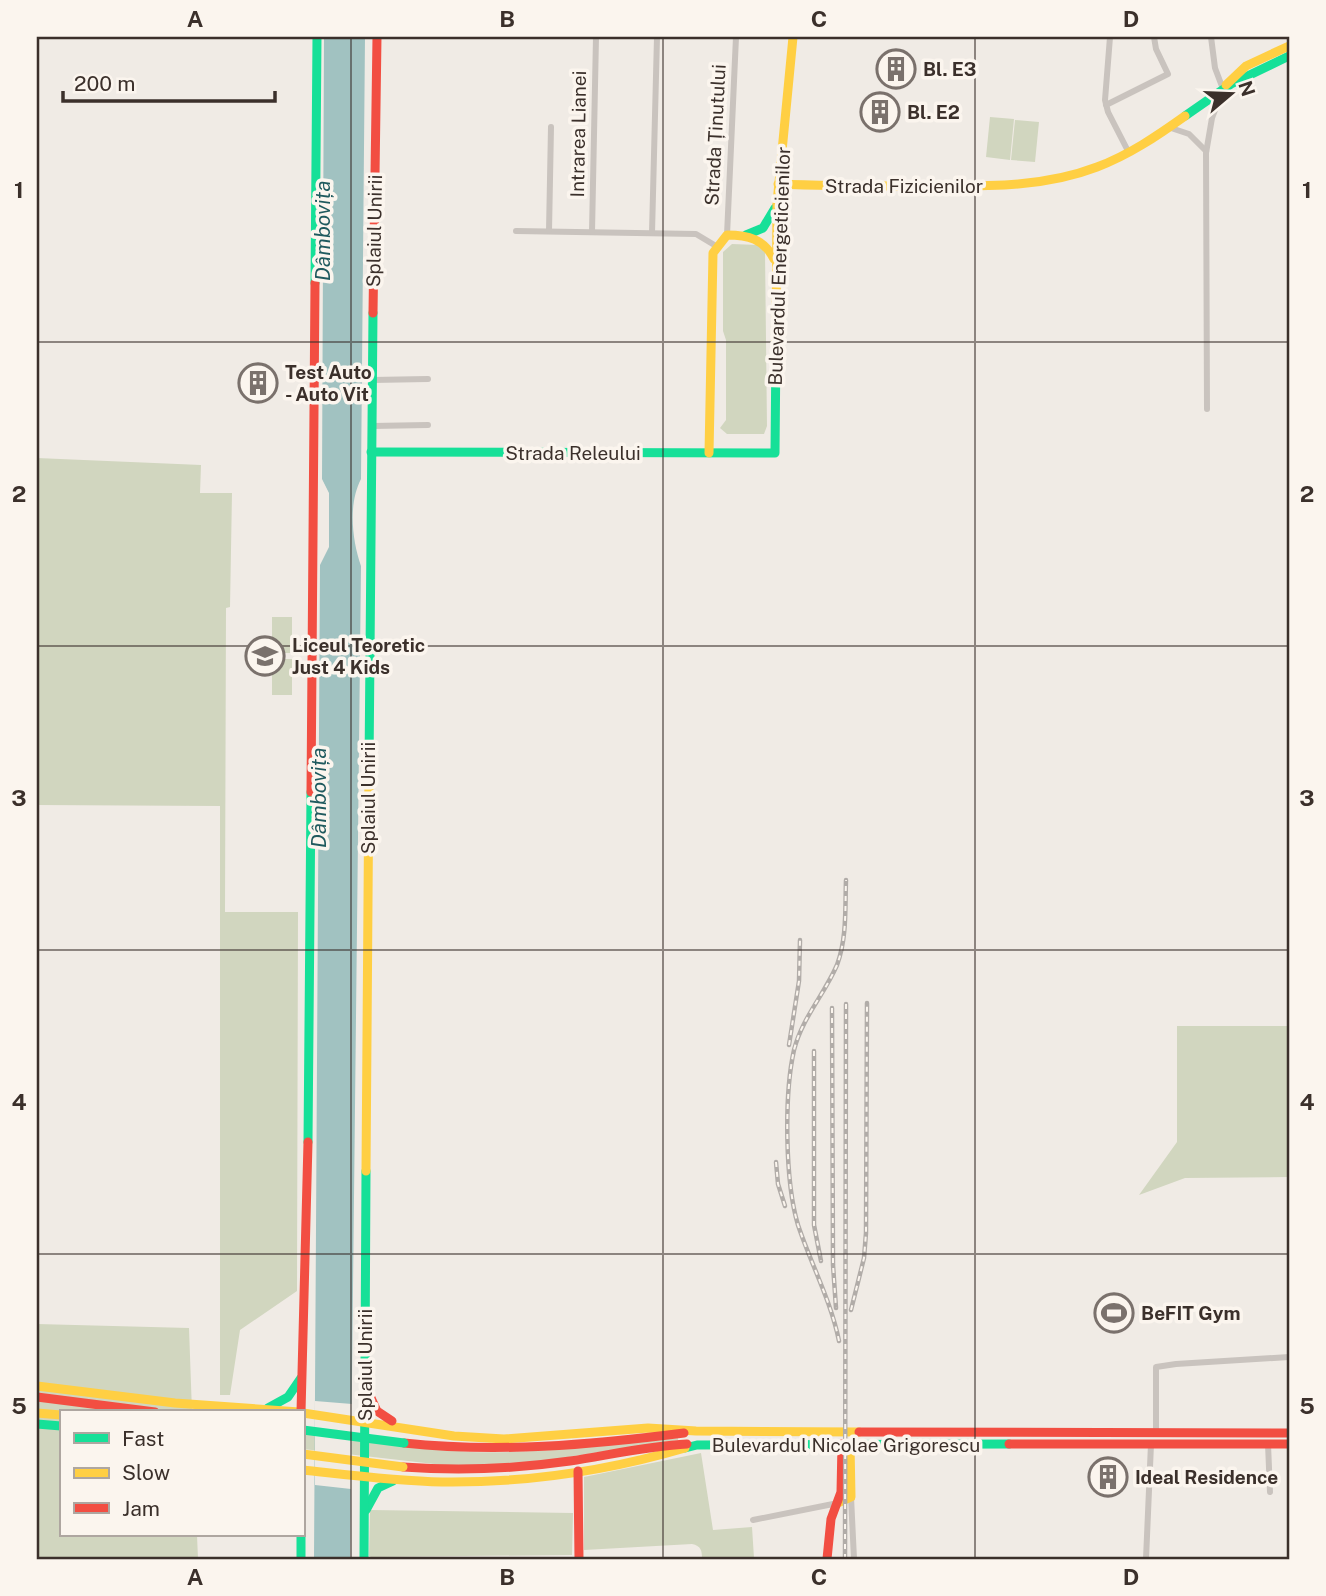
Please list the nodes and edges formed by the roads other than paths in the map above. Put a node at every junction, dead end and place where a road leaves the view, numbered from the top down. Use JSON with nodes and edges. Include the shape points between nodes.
{"nodes":[{"id":1,"x":317,"y":37,"type":"edge"},
{"id":2,"x":377,"y":37,"type":"edge"},
{"id":3,"x":596,"y":37,"type":"edge"},
{"id":4,"x":657,"y":37,"type":"edge"},
{"id":5,"x":736,"y":37,"type":"edge"},
{"id":6,"x":793,"y":37,"type":"edge"},
{"id":7,"x":1110,"y":37,"type":"edge"},
{"id":8,"x":1154,"y":37,"type":"edge"},
{"id":9,"x":1210,"y":37,"type":"edge"},
{"id":10,"x":1289,"y":46,"type":"edge"},
{"id":11,"x":1289,"y":56,"type":"edge"},
{"id":12,"x":1223,"y":89,"type":"junction"},
{"id":13,"x":1107,"y":109,"type":"junction"},
{"id":14,"x":551,"y":127,"type":"dead end"},
{"id":15,"x":1171,"y":128,"type":"junction"},
{"id":16,"x":1129,"y":153,"type":"junction"},
{"id":17,"x":1206,"y":153,"type":"junction"},
{"id":18,"x":778,"y":184,"type":"junction"},
{"id":19,"x":777,"y":203,"type":"junction"},
{"id":20,"x":516,"y":231,"type":"dead end"},
{"id":21,"x":549,"y":231,"type":"junction"},
{"id":22,"x":592,"y":232,"type":"junction"},
{"id":23,"x":652,"y":233,"type":"junction"},
{"id":24,"x":727,"y":235,"type":"junction"},
{"id":25,"x":746,"y":235,"type":"junction"},
{"id":26,"x":716,"y":246,"type":"junction"},
{"id":27,"x":775,"y":261,"type":"junction"},
{"id":28,"x":428,"y":379,"type":"dead end"},
{"id":29,"x":372,"y":380,"type":"junction"},
{"id":30,"x":1207,"y":409,"type":"dead end"},
{"id":31,"x":428,"y":425,"type":"dead end"},
{"id":32,"x":372,"y":426,"type":"junction"},
{"id":33,"x":371,"y":452,"type":"junction"},
{"id":34,"x":709,"y":453,"type":"junction"},
{"id":35,"x":775,"y":453,"type":"joint"},
{"id":36,"x":1289,"y":1357,"type":"edge"},
{"id":37,"x":303,"y":1375,"type":"junction"},
{"id":38,"x":365,"y":1382,"type":"junction"},
{"id":39,"x":37,"y":1386,"type":"edge"},
{"id":40,"x":37,"y":1397,"type":"edge"},
{"id":41,"x":263,"y":1409,"type":"junction"},
{"id":42,"x":142,"y":1410,"type":"edge"},
{"id":43,"x":276,"y":1410,"type":"edge"},
{"id":44,"x":301,"y":1410,"type":"edge"},
{"id":45,"x":304,"y":1412,"type":"edge"},
{"id":46,"x":37,"y":1413,"type":"edge"},
{"id":47,"x":60,"y":1415,"type":"edge"},
{"id":48,"x":365,"y":1420,"type":"junction"},
{"id":49,"x":37,"y":1424,"type":"edge"},
{"id":50,"x":60,"y":1426,"type":"edge"},
{"id":51,"x":406,"y":1428,"type":"junction"},
{"id":52,"x":304,"y":1430,"type":"edge"},
{"id":53,"x":696,"y":1431,"type":"junction"},
{"id":54,"x":1289,"y":1433,"type":"edge"},
{"id":55,"x":1156,"y":1434,"type":"junction"},
{"id":56,"x":846,"y":1444,"type":"junction"},
{"id":57,"x":1151,"y":1444,"type":"junction"},
{"id":58,"x":1268,"y":1444,"type":"junction"},
{"id":59,"x":1289,"y":1444,"type":"edge"},
{"id":60,"x":697,"y":1445,"type":"junction"},
{"id":61,"x":304,"y":1454,"type":"edge"},
{"id":62,"x":304,"y":1470,"type":"edge"},
{"id":63,"x":578,"y":1471,"type":"junction"},
{"id":64,"x":364,"y":1477,"type":"junction"},
{"id":65,"x":399,"y":1479,"type":"junction"},
{"id":66,"x":1270,"y":1492,"type":"dead end"},
{"id":67,"x":851,"y":1497,"type":"junction"},
{"id":68,"x":838,"y":1503,"type":"junction"},
{"id":69,"x":364,"y":1515,"type":"junction"},
{"id":70,"x":753,"y":1520,"type":"dead end"},
{"id":71,"x":301,"y":1536,"type":"edge"},
{"id":72,"x":301,"y":1559,"type":"edge"},
{"id":73,"x":364,"y":1559,"type":"edge"},
{"id":74,"x":579,"y":1559,"type":"edge"},
{"id":75,"x":827,"y":1559,"type":"edge"},
{"id":76,"x":854,"y":1559,"type":"edge"},
{"id":77,"x":1146,"y":1559,"type":"edge"}],
"edges":[{"from":1,"to":37,"type":"main road"},
{"from":2,"to":29,"type":"main road","name":"Splaiul Unirii"},
{"from":3,"to":22,"type":"street","name":"Intrarea Lianei"},
{"from":4,"to":23,"type":"street"},
{"from":5,"to":24,"type":"street","name":"Strada Ținutului"},
{"from":6,"to":18,"type":"main road","name":"Bulevardul Energeticienilor"},
{"from":7,"to":13,"type":"street"},
{"from":8,"to":13,"type":"street","via":[[1168,74]]},
{"from":9,"to":12,"type":"street"},
{"from":10,"to":12,"type":"main road","name":"Strada Fizicienilor","via":[[1246,66]]},
{"from":11,"to":12,"type":"main road","name":"Strada Fizicienilor"},
{"from":12,"to":15,"type":"main road","name":"Strada Fizicienilor"},
{"from":12,"to":17,"type":"street"},
{"from":13,"to":16,"type":"street"},
{"from":14,"to":21,"type":"street"},
{"from":15,"to":16,"type":"main road","name":"Strada Fizicienilor"},
{"from":15,"to":17,"type":"street","via":[[1196,138]]},
{"from":16,"to":18,"type":"main road","name":"Strada Fizicienilor","via":[[1073,178],[1038,186]]},
{"from":17,"to":30,"type":"street"},
{"from":18,"to":19,"type":"main road","name":"Bulevardul Energeticienilor"},
{"from":19,"to":25,"type":"main road","via":[[767,223]]},
{"from":19,"to":27,"type":"main road","name":"Bulevardul Energeticienilor"},
{"from":20,"to":21,"type":"street"},
{"from":21,"to":22,"type":"street"},
{"from":22,"to":23,"type":"street"},
{"from":23,"to":26,"type":"street","via":[[696,234]]},
{"from":24,"to":25,"type":"main road"},
{"from":24,"to":26,"type":"main road"},
{"from":25,"to":27,"type":"main road","via":[[764,242]]},
{"from":26,"to":34,"type":"main road","via":[[712,260]]},
{"from":27,"to":35,"type":"main road","name":"Bulevardul Energeticienilor"},
{"from":28,"to":29,"type":"street"},
{"from":29,"to":32,"type":"main road","name":"Splaiul Unirii"},
{"from":31,"to":32,"type":"street"},
{"from":32,"to":33,"type":"main road","name":"Splaiul Unirii"},
{"from":33,"to":34,"type":"main road","name":"Strada Releului"},
{"from":33,"to":38,"type":"main road","name":"Splaiul Unirii"},
{"from":34,"to":35,"type":"main road","name":"Strada Releului"},
{"from":36,"to":55,"type":"street","via":[[1156,1367]]},
{"from":37,"to":41,"type":"main road","via":[[288,1397]]},
{"from":37,"to":44,"type":"main road"},
{"from":38,"to":48,"type":"main road","name":"Splaiul Unirii"},
{"from":38,"to":51,"type":"main road","via":[[380,1414]]},
{"from":39,"to":41,"type":"main road","name":"Bulevardul Nicolae Grigorescu"},
{"from":40,"to":42,"type":"main road"},
{"from":41,"to":43,"type":"main road","name":"Bulevardul Nicolae Grigorescu"},
{"from":45,"to":48,"type":"main road","name":"Bulevardul Nicolae Grigorescu"},
{"from":46,"to":47,"type":"main road"},
{"from":48,"to":51,"type":"main road","name":"Bulevardul Nicolae Grigorescu"},
{"from":48,"to":64,"type":"main road","name":"Splaiul Unirii"},
{"from":49,"to":50,"type":"main road"},
{"from":51,"to":53,"type":"main road","name":"Bulevardul Nicolae Grigorescu","via":[[504,1439],[645,1427]]},
{"from":52,"to":53,"type":"main road","bridge":true,"via":[[460,1449],[518,1450]]},
{"from":53,"to":55,"type":"main road","name":"Bulevardul Nicolae Grigorescu"},
{"from":54,"to":55,"type":"main road","name":"Bulevardul Nicolae Grigorescu"},
{"from":55,"to":57,"type":"main road"},
{"from":56,"to":57,"type":"main road","name":"Bulevardul Nicolae Grigorescu"},
{"from":56,"to":60,"type":"main road","name":"Bulevardul Nicolae Grigorescu"},
{"from":56,"to":67,"type":"main road"},
{"from":56,"to":68,"type":"main road"},
{"from":57,"to":58,"type":"main road","name":"Bulevardul Nicolae Grigorescu"},
{"from":57,"to":77,"type":"street"},
{"from":58,"to":59,"type":"main road","name":"Bulevardul Nicolae Grigorescu"},
{"from":58,"to":66,"type":"street"},
{"from":60,"to":61,"type":"main road","bridge":true,"via":[[505,1469],[451,1471]]},
{"from":60,"to":63,"type":"main road","name":"Bulevardul Nicolae Grigorescu"},
{"from":62,"to":64,"type":"main road","name":"Bulevardul Nicolae Grigorescu"},
{"from":63,"to":65,"type":"main road","name":"Bulevardul Nicolae Grigorescu","via":[[493,1480]]},
{"from":63,"to":74,"type":"main road"},
{"from":64,"to":65,"type":"main road","name":"Bulevardul Nicolae Grigorescu"},
{"from":64,"to":69,"type":"main road","name":"Splaiul Unirii"},
{"from":65,"to":69,"type":"main road","via":[[378,1488]]},
{"from":67,"to":68,"type":"main road"},
{"from":67,"to":76,"type":"street"},
{"from":68,"to":70,"type":"street"},
{"from":68,"to":75,"type":"main road","via":[[829,1527]]},
{"from":69,"to":73,"type":"main road","name":"Splaiul Unirii"},
{"from":71,"to":72,"type":"main road"}]}
